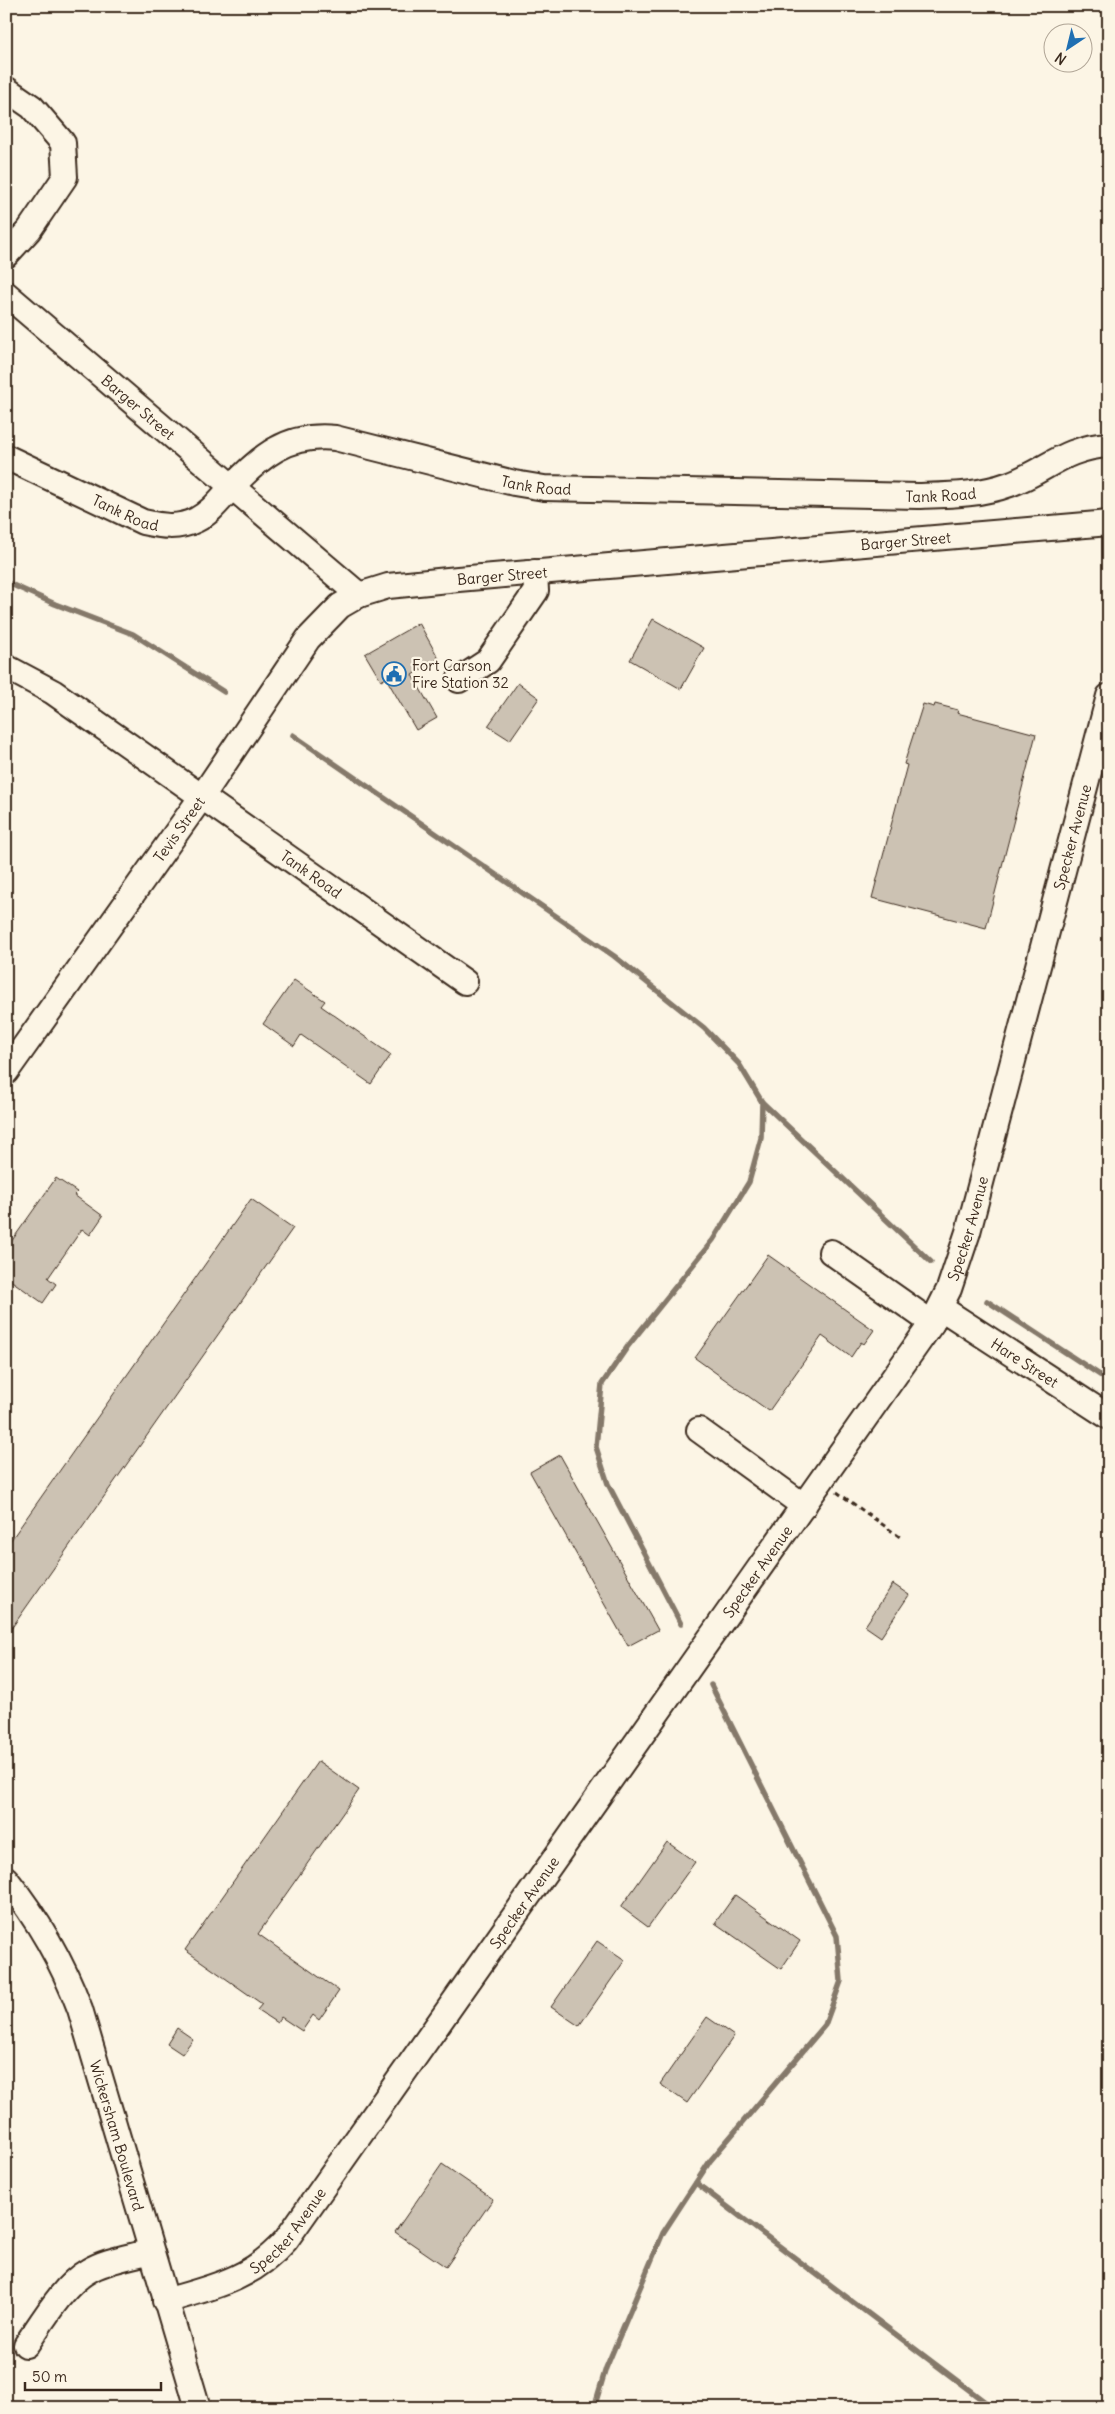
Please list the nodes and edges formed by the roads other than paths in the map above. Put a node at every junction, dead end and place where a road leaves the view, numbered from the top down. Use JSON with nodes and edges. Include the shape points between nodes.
{"nodes":[{"id":1,"x":6,"y":89,"type":"edge"},
{"id":2,"x":6,"y":255,"type":"edge"},
{"id":3,"x":6,"y":294,"type":"edge"},
{"id":4,"x":1109,"y":445,"type":"edge"},
{"id":5,"x":6,"y":457,"type":"edge"},
{"id":6,"x":232,"y":487,"type":"junction"},
{"id":7,"x":1109,"y":523,"type":"edge"},
{"id":8,"x":535,"y":572,"type":"junction"},
{"id":9,"x":359,"y":595,"type":"junction"},
{"id":10,"x":6,"y":667,"type":"edge"},
{"id":11,"x":459,"y":680,"type":"dead end"},
{"id":12,"x":1109,"y":696,"type":"edge"},
{"id":13,"x":203,"y":795,"type":"junction"},
{"id":14,"x":465,"y":982,"type":"dead end"},
{"id":15,"x":6,"y":1072,"type":"edge"},
{"id":16,"x":831,"y":1252,"type":"dead end"},
{"id":17,"x":937,"y":1316,"type":"junction"},
{"id":18,"x":1109,"y":1417,"type":"edge"},
{"id":19,"x":699,"y":1430,"type":"dead end"},
{"id":20,"x":804,"y":1506,"type":"junction"},
{"id":21,"x":6,"y":1879,"type":"edge"},
{"id":22,"x":151,"y":2251,"type":"junction"},
{"id":23,"x":166,"y":2300,"type":"junction"},
{"id":24,"x":26,"y":2345,"type":"dead end"},
{"id":25,"x":198,"y":2408,"type":"edge"}],
"edges":[{"from":1,"to":2,"type":"street","via":[[32,106],[63,143],[65,178],[29,230]]},
{"from":3,"to":6,"type":"street","name":"Barger Street"},
{"from":4,"to":6,"type":"street","name":"Tank Road","via":[[1074,450],[1012,483],[991,490],[918,496],[544,488],[316,436],[294,440],[274,450]]},
{"from":5,"to":6,"type":"street","name":"Tank Road","via":[[143,522],[163,527],[194,521],[210,511]]},
{"from":6,"to":9,"type":"street","name":"Barger Street"},
{"from":7,"to":8,"type":"street","name":"Barger Street"},
{"from":8,"to":9,"type":"street","name":"Barger Street","via":[[388,586]]},
{"from":8,"to":11,"type":"street","via":[[536,591],[488,662]]},
{"from":9,"to":13,"type":"street","name":"Tevis Street","via":[[340,606],[308,639]]},
{"from":10,"to":13,"type":"street","name":"Tank Road","via":[[53,692]]},
{"from":12,"to":17,"type":"street","name":"Specker Avenue","via":[[971,1222],[957,1269]]},
{"from":13,"to":14,"type":"street","name":"Tank Road"},
{"from":13,"to":15,"type":"street","name":"Tevis Street"},
{"from":16,"to":17,"type":"street","name":"Hare Street"},
{"from":17,"to":18,"type":"street","name":"Hare Street"},
{"from":17,"to":20,"type":"street","name":"Specker Avenue"},
{"from":19,"to":20,"type":"street"},
{"from":20,"to":23,"type":"street","name":"Specker Avenue","via":[[286,2240],[265,2262],[236,2278]]},
{"from":21,"to":22,"type":"street","name":"Wickersham Boulevard","via":[[34,1915],[68,1979],[91,2045]]},
{"from":22,"to":23,"type":"street","name":"Wickersham Boulevard"},
{"from":22,"to":24,"type":"street","via":[[87,2271],[60,2298]]},
{"from":23,"to":25,"type":"street","name":"Wickersham Boulevard"}]}
